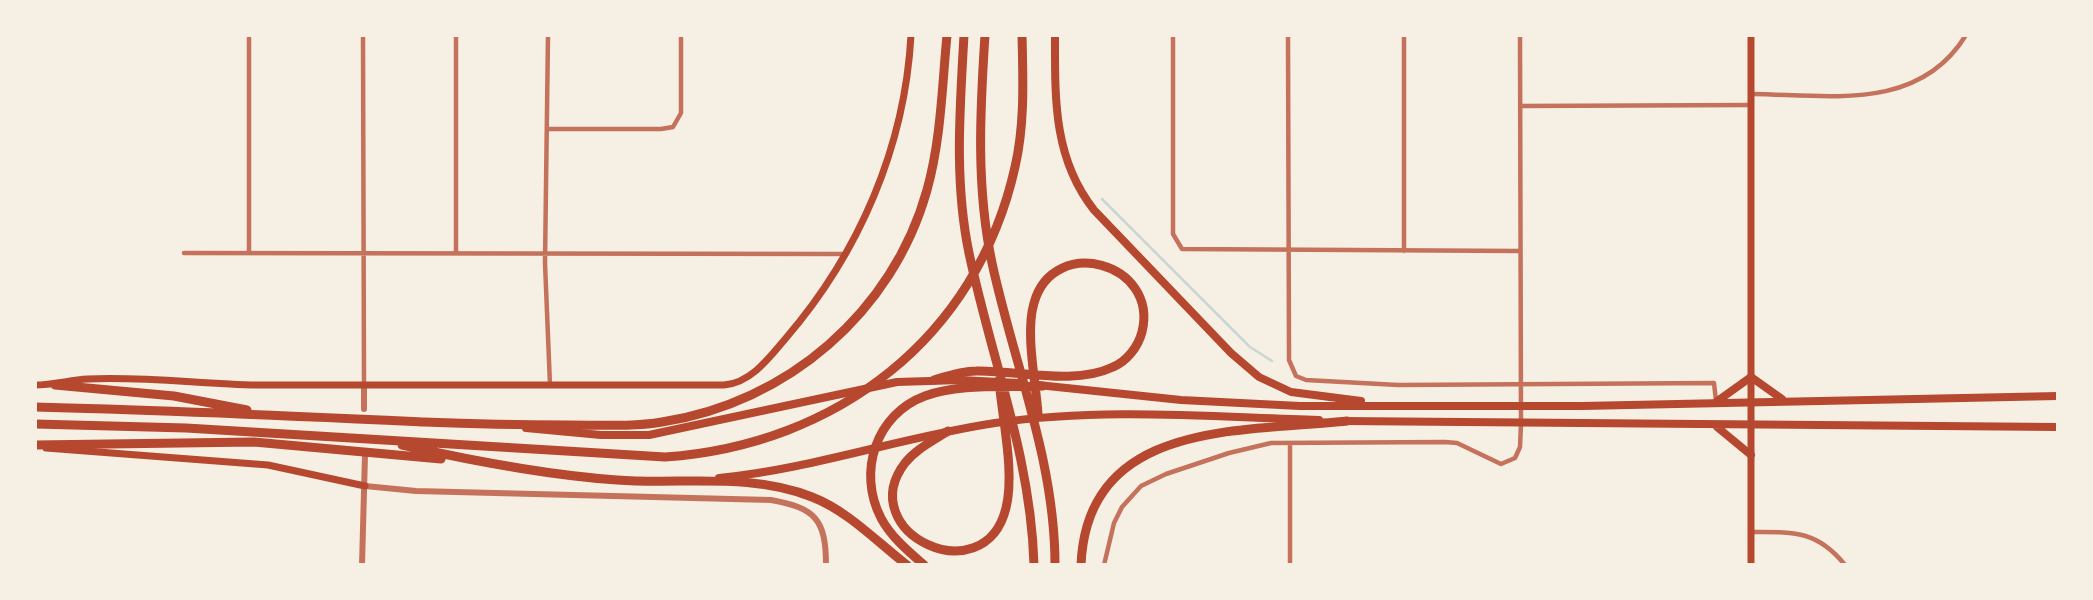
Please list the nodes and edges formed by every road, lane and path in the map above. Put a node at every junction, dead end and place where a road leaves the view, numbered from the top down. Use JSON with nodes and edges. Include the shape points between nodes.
{"nodes":[{"id":1,"x":249,"y":35,"type":"edge"},
{"id":2,"x":363,"y":35,"type":"edge"},
{"id":3,"x":456,"y":35,"type":"edge"},
{"id":4,"x":548,"y":35,"type":"edge"},
{"id":5,"x":681,"y":35,"type":"edge"},
{"id":6,"x":911,"y":35,"type":"edge"},
{"id":7,"x":947,"y":35,"type":"edge"},
{"id":8,"x":964,"y":35,"type":"edge"},
{"id":9,"x":985,"y":35,"type":"edge"},
{"id":10,"x":1022,"y":35,"type":"edge"},
{"id":11,"x":1055,"y":35,"type":"edge"},
{"id":12,"x":1173,"y":35,"type":"edge"},
{"id":13,"x":1288,"y":35,"type":"edge"},
{"id":14,"x":1404,"y":35,"type":"edge"},
{"id":15,"x":1520,"y":35,"type":"edge"},
{"id":16,"x":1751,"y":35,"type":"edge"},
{"id":17,"x":1966,"y":35,"type":"edge"},
{"id":18,"x":1751,"y":94,"type":"junction"},
{"id":19,"x":1751,"y":105,"type":"junction"},
{"id":20,"x":1520,"y":106,"type":"junction"},
{"id":21,"x":548,"y":129,"type":"junction"},
{"id":22,"x":1290,"y":251,"type":"junction"},
{"id":23,"x":1404,"y":251,"type":"junction"},
{"id":24,"x":1520,"y":251,"type":"junction"},
{"id":25,"x":184,"y":253,"type":"dead end"},
{"id":26,"x":248,"y":253,"type":"junction"},
{"id":27,"x":364,"y":253,"type":"junction"},
{"id":28,"x":456,"y":253,"type":"junction"},
{"id":29,"x":547,"y":253,"type":"junction"},
{"id":30,"x":846,"y":254,"type":"junction"},
{"id":31,"x":996,"y":358,"type":"junction"},
{"id":32,"x":971,"y":375,"type":"junction"},
{"id":33,"x":1751,"y":377,"type":"junction"},
{"id":34,"x":934,"y":380,"type":"joint"},
{"id":35,"x":1520,"y":384,"type":"junction"},
{"id":36,"x":35,"y":385,"type":"edge"},
{"id":37,"x":55,"y":385,"type":"junction"},
{"id":38,"x":550,"y":385,"type":"junction"},
{"id":39,"x":364,"y":386,"type":"junction"},
{"id":40,"x":1043,"y":386,"type":"junction"},
{"id":41,"x":2058,"y":396,"type":"edge"},
{"id":42,"x":1785,"y":400,"type":"junction"},
{"id":43,"x":1751,"y":401,"type":"junction"},
{"id":44,"x":1716,"y":402,"type":"junction"},
{"id":45,"x":1395,"y":406,"type":"junction"},
{"id":46,"x":1520,"y":406,"type":"junction"},
{"id":47,"x":35,"y":407,"type":"edge"},
{"id":48,"x":364,"y":408,"type":"dead end"},
{"id":49,"x":280,"y":416,"type":"junction"},
{"id":50,"x":1347,"y":421,"type":"junction"},
{"id":51,"x":35,"y":424,"type":"edge"},
{"id":52,"x":1521,"y":424,"type":"junction"},
{"id":53,"x":489,"y":425,"type":"junction"},
{"id":54,"x":1715,"y":426,"type":"junction"},
{"id":55,"x":1751,"y":426,"type":"junction"},
{"id":56,"x":2058,"y":427,"type":"edge"},
{"id":57,"x":947,"y":431,"type":"junction"},
{"id":58,"x":1039,"y":433,"type":"junction"},
{"id":59,"x":373,"y":439,"type":"junction"},
{"id":60,"x":1290,"y":443,"type":"junction"},
{"id":61,"x":35,"y":446,"type":"edge"},
{"id":62,"x":1751,"y":455,"type":"junction"},
{"id":63,"x":365,"y":456,"type":"dead end"},
{"id":64,"x":495,"y":464,"type":"junction"},
{"id":65,"x":706,"y":480,"type":"junction"},
{"id":66,"x":365,"y":486,"type":"junction"},
{"id":67,"x":1751,"y":532,"type":"junction"},
{"id":68,"x":1845,"y":564,"type":"edge"},
{"id":69,"x":362,"y":565,"type":"edge"},
{"id":70,"x":826,"y":565,"type":"edge"},
{"id":71,"x":906,"y":565,"type":"edge"},
{"id":72,"x":925,"y":565,"type":"edge"},
{"id":73,"x":1034,"y":565,"type":"edge"},
{"id":74,"x":1055,"y":565,"type":"edge"},
{"id":75,"x":1081,"y":565,"type":"edge"},
{"id":76,"x":1104,"y":565,"type":"edge"},
{"id":77,"x":1290,"y":565,"type":"edge"},
{"id":78,"x":1751,"y":565,"type":"edge"}],
"edges":[{"from":1,"to":26,"type":"street"},
{"from":2,"to":27,"type":"street"},
{"from":3,"to":28,"type":"street"},
{"from":4,"to":21,"type":"street"},
{"from":5,"to":21,"type":"street","via":[[681,113],[675,125],[661,130]]},
{"from":6,"to":30,"type":"main road","via":[[905,94],[891,149],[870,207]]},
{"from":7,"to":53,"type":"highway","via":[[936,152],[919,215],[885,282],[820,353],[754,394],[684,418],[641,425]]},
{"from":8,"to":31,"type":"highway","via":[[959,136],[962,210]]},
{"from":9,"to":58,"type":"highway","via":[[979,147],[982,204],[996,277]]},
{"from":10,"to":59,"type":"highway","via":[[1023,113],[1015,168],[982,260],[932,332],[883,378],[836,410],[737,447],[665,457]]},
{"from":11,"to":45,"type":"highway","via":[[1061,145],[1077,184],[1097,214],[1259,377],[1292,391]]},
{"from":12,"to":22,"type":"street","via":[[1173,234],[1178,246],[1189,251]]},
{"from":13,"to":22,"type":"street"},
{"from":14,"to":23,"type":"street"},
{"from":15,"to":20,"type":"street"},
{"from":16,"to":18,"type":"main road"},
{"from":17,"to":18,"type":"street","via":[[1926,79],[1900,89]]},
{"from":18,"to":19,"type":"main road"},
{"from":19,"to":20,"type":"street"},
{"from":19,"to":33,"type":"main road"},
{"from":20,"to":24,"type":"street"},
{"from":21,"to":29,"type":"street"},
{"from":22,"to":23,"type":"street"},
{"from":22,"to":35,"type":"street","via":[[1289,360],[1293,373],[1302,379],[1390,385]]},
{"from":23,"to":24,"type":"street"},
{"from":24,"to":35,"type":"street"},
{"from":25,"to":26,"type":"street"},
{"from":26,"to":27,"type":"street"},
{"from":27,"to":28,"type":"street"},
{"from":27,"to":39,"type":"street"},
{"from":28,"to":29,"type":"street"},
{"from":29,"to":30,"type":"street"},
{"from":29,"to":38,"type":"street"},
{"from":30,"to":38,"type":"main road","via":[[791,332],[739,383]]},
{"from":31,"to":57,"type":"highway","via":[[1008,479],[1005,509],[991,535],[958,551],[936,550],[911,535],[898,516],[894,495],[904,464]]},
{"from":31,"to":73,"type":"highway","via":[[1025,467]]},
{"from":32,"to":34,"type":"highway"},
{"from":32,"to":40,"type":"highway"},
{"from":32,"to":58,"type":"highway","via":[[1062,375],[1084,375],[1111,368],[1137,345],[1143,322],[1141,299],[1129,280],[1111,267],[1089,261],[1072,263],[1052,274],[1037,292],[1031,327]]},
{"from":33,"to":42,"type":"highway"},
{"from":33,"to":43,"type":"main road"},
{"from":33,"to":44,"type":"highway"},
{"from":34,"to":53,"type":"highway","via":[[850,391],[649,435]]},
{"from":35,"to":44,"type":"street","via":[[1713,383]]},
{"from":35,"to":46,"type":"street"},
{"from":36,"to":37,"type":"main road"},
{"from":37,"to":39,"type":"main road","via":[[85,379],[159,379],[196,384]]},
{"from":37,"to":49,"type":"highway","via":[[174,396]]},
{"from":38,"to":39,"type":"main road"},
{"from":39,"to":48,"type":"street"},
{"from":40,"to":45,"type":"highway","via":[[1231,403]]},
{"from":40,"to":72,"type":"highway","via":[[935,393],[906,406],[887,424],[872,457],[871,487],[880,515],[895,537]]},
{"from":41,"to":42,"type":"highway"},
{"from":42,"to":43,"type":"highway"},
{"from":43,"to":44,"type":"highway"},
{"from":43,"to":55,"type":"main road"},
{"from":44,"to":46,"type":"highway"},
{"from":45,"to":46,"type":"highway"},
{"from":46,"to":52,"type":"street"},
{"from":47,"to":49,"type":"highway"},
{"from":49,"to":53,"type":"highway"},
{"from":50,"to":52,"type":"highway"},
{"from":50,"to":57,"type":"highway","via":[[1070,415]]},
{"from":50,"to":75,"type":"highway","via":[[1206,435],[1145,454],[1117,474],[1098,499],[1087,523]]},
{"from":51,"to":59,"type":"highway"},
{"from":52,"to":54,"type":"highway"},
{"from":52,"to":60,"type":"street","via":[[1520,447],[1512,461],[1498,463],[1445,442]]},
{"from":54,"to":55,"type":"highway"},
{"from":54,"to":62,"type":"highway"},
{"from":55,"to":56,"type":"highway"},
{"from":55,"to":62,"type":"main road"},
{"from":57,"to":65,"type":"highway"},
{"from":58,"to":74,"type":"highway"},
{"from":59,"to":64,"type":"highway"},
{"from":60,"to":76,"type":"street","via":[[1258,445],[1156,478],[1132,494],[1114,523]]},
{"from":60,"to":77,"type":"street"},
{"from":61,"to":64,"type":"highway","via":[[254,442]]},
{"from":61,"to":66,"type":"main road","via":[[268,465]]},
{"from":62,"to":67,"type":"main road"},
{"from":63,"to":66,"type":"street"},
{"from":64,"to":65,"type":"highway","via":[[618,480]]},
{"from":65,"to":71,"type":"highway","via":[[777,487],[813,497],[845,515]]},
{"from":66,"to":69,"type":"street"},
{"from":66,"to":70,"type":"street","via":[[759,499],[805,509],[817,518],[823,530]]},
{"from":67,"to":68,"type":"street","via":[[1813,536]]},
{"from":67,"to":78,"type":"main road"}]}
